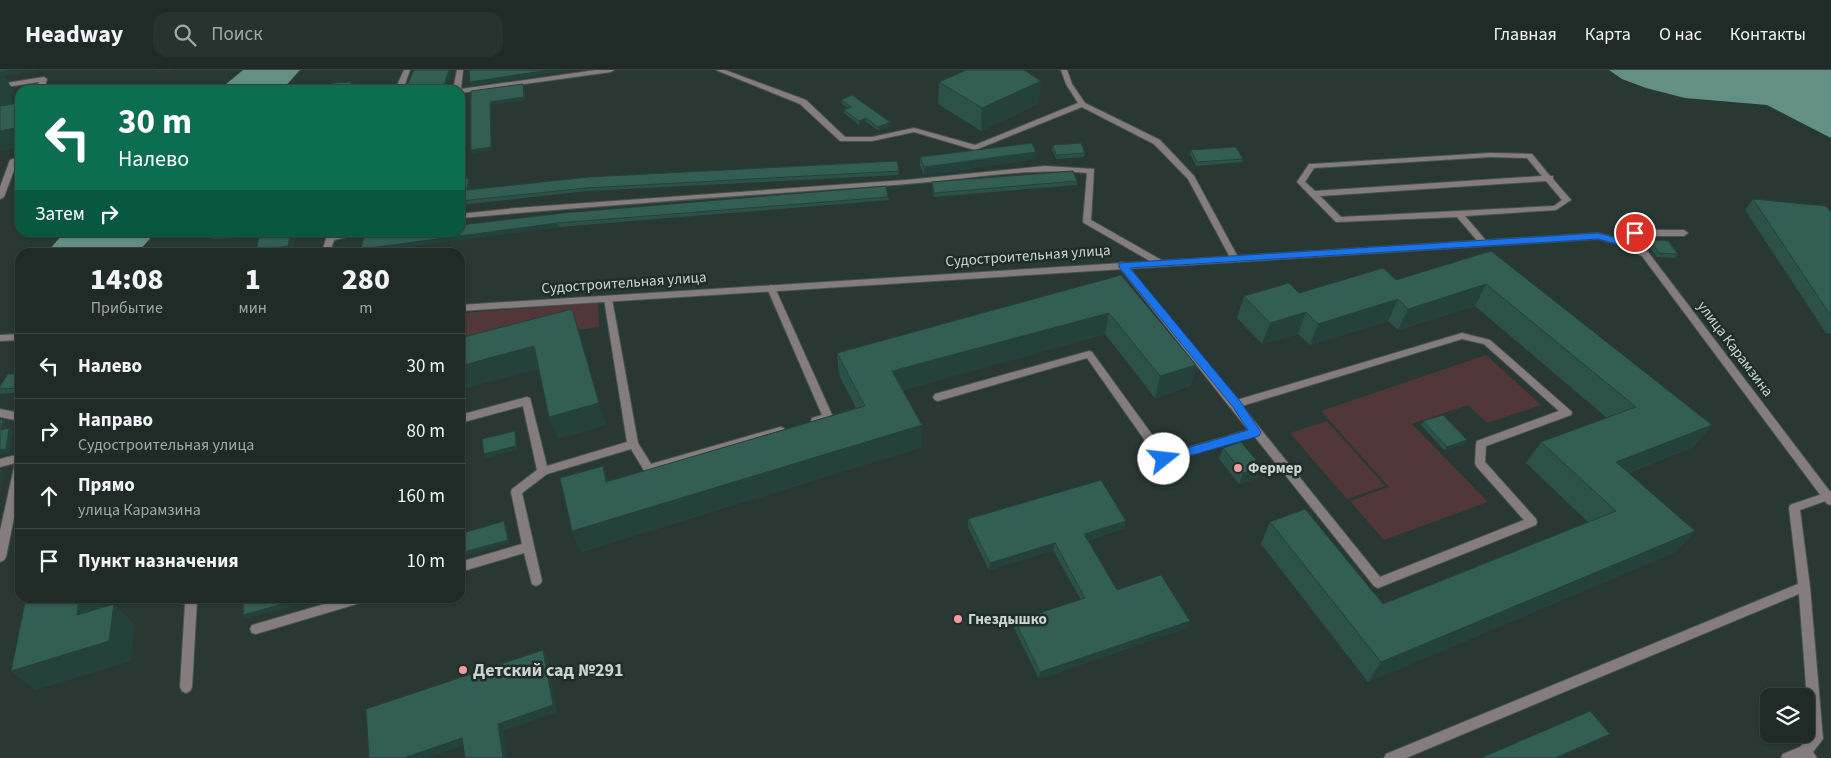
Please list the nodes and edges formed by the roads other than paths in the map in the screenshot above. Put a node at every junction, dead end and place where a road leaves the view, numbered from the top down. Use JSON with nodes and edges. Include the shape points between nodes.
{"nodes":[{"id":1,"x":407,"y":70,"type":"edge"},
{"id":2,"x":460,"y":70,"type":"edge"},
{"id":3,"x":611,"y":70,"type":"edge"},
{"id":4,"x":719,"y":70,"type":"edge"},
{"id":5,"x":1064,"y":70,"type":"edge"},
{"id":6,"x":42,"y":85,"type":"edge"},
{"id":7,"x":401,"y":85,"type":"edge"},
{"id":8,"x":458,"y":85,"type":"edge"},
{"id":9,"x":0,"y":86,"type":"edge"},
{"id":10,"x":465,"y":89,"type":"edge"},
{"id":11,"x":1082,"y":104,"type":"junction"},
{"id":12,"x":15,"y":160,"type":"edge"},
{"id":13,"x":1550,"y":178,"type":"junction"},
{"id":14,"x":1313,"y":194,"type":"junction"},
{"id":15,"x":0,"y":198,"type":"edge"},
{"id":16,"x":1459,"y":214,"type":"junction"},
{"id":17,"x":465,"y":215,"type":"edge"},
{"id":18,"x":1684,"y":233,"type":"dead end"},
{"id":19,"x":1598,"y":236,"type":"joint"},
{"id":20,"x":1621,"y":242,"type":"junction"},
{"id":21,"x":1484,"y":244,"type":"junction"},
{"id":22,"x":1235,"y":259,"type":"junction"},
{"id":23,"x":1160,"y":263,"type":"junction"},
{"id":24,"x":1122,"y":265,"type":"junction"},
{"id":25,"x":771,"y":288,"type":"junction"},
{"id":26,"x":608,"y":299,"type":"junction"},
{"id":27,"x":465,"y":308,"type":"edge"},
{"id":28,"x":15,"y":337,"type":"edge"},
{"id":29,"x":0,"y":338,"type":"edge"},
{"id":30,"x":938,"y":397,"type":"dead end"},
{"id":31,"x":1236,"y":404,"type":"junction"},
{"id":32,"x":0,"y":413,"type":"edge"},
{"id":33,"x":15,"y":416,"type":"edge"},
{"id":34,"x":465,"y":418,"type":"edge"},
{"id":35,"x":809,"y":422,"type":"edge"},
{"id":36,"x":790,"y":428,"type":"edge"},
{"id":37,"x":1255,"y":432,"type":"junction"},
{"id":38,"x":633,"y":444,"type":"junction"},
{"id":39,"x":15,"y":459,"type":"edge"},
{"id":40,"x":0,"y":463,"type":"edge"},
{"id":41,"x":543,"y":471,"type":"junction"},
{"id":42,"x":15,"y":486,"type":"edge"},
{"id":43,"x":1829,"y":497,"type":"edge"},
{"id":44,"x":528,"y":547,"type":"junction"},
{"id":45,"x":0,"y":557,"type":"edge"},
{"id":46,"x":465,"y":566,"type":"edge"},
{"id":47,"x":536,"y":581,"type":"dead end"},
{"id":48,"x":1804,"y":587,"type":"junction"},
{"id":49,"x":191,"y":603,"type":"edge"},
{"id":50,"x":343,"y":603,"type":"edge"},
{"id":51,"x":256,"y":629,"type":"dead end"},
{"id":52,"x":186,"y":687,"type":"dead end"},
{"id":53,"x":1807,"y":755,"type":"edge"},
{"id":54,"x":1391,"y":758,"type":"edge"},
{"id":55,"x":1788,"y":758,"type":"edge"}],
"edges":[{"from":1,"to":7,"type":"street"},
{"from":2,"to":8,"type":"street"},
{"from":3,"to":10,"type":"street"},
{"from":4,"to":11,"type":"street","via":[[803,102],[843,138],[872,139],[914,130],[975,148]]},
{"from":5,"to":11,"type":"street"},
{"from":6,"to":9,"type":"street","via":[[44,79]]},
{"from":11,"to":22,"type":"street","via":[[1157,142],[1191,178]]},
{"from":12,"to":15,"type":"street"},
{"from":13,"to":14,"type":"street"},
{"from":13,"to":14,"type":"street","via":[[1529,156],[1490,155],[1312,166],[1301,182]]},
{"from":13,"to":16,"type":"street","via":[[1567,200],[1556,208]]},
{"from":14,"to":16,"type":"street","via":[[1339,220]]},
{"from":16,"to":21,"type":"street"},
{"from":17,"to":23,"type":"street","via":[[597,202],[914,182],[1064,167],[1091,171],[1087,221]]},
{"from":18,"to":20,"type":"street","via":[[1635,233]]},
{"from":19,"to":20,"type":"street","name":"улица Карамзина"},
{"from":19,"to":21,"type":"street","name":"Судостроительная улица"},
{"from":20,"to":43,"type":"street","name":"улица Карамзина","via":[[1645,254]]},
{"from":21,"to":22,"type":"street","name":"Судостроительная улица"},
{"from":22,"to":23,"type":"street","name":"Судостроительная улица"},
{"from":23,"to":24,"type":"street","name":"Судостроительная улица"},
{"from":24,"to":25,"type":"street","name":"Судостроительная улица"},
{"from":24,"to":31,"type":"street"},
{"from":25,"to":26,"type":"street","name":"Судостроительная улица"},
{"from":25,"to":35,"type":"street","via":[[828,417]]},
{"from":26,"to":27,"type":"street","name":"Судостроительная улица"},
{"from":26,"to":38,"type":"street"},
{"from":28,"to":29,"type":"street"},
{"from":30,"to":37,"type":"street","via":[[1089,354],[1164,459]]},
{"from":31,"to":37,"type":"street"},
{"from":31,"to":37,"type":"street","via":[[1462,336],[1487,342],[1567,412],[1481,444],[1480,463],[1532,522],[1378,582]]},
{"from":32,"to":33,"type":"street"},
{"from":34,"to":41,"type":"street","via":[[527,401]]},
{"from":36,"to":38,"type":"street","via":[[649,469]]},
{"from":38,"to":41,"type":"street"},
{"from":39,"to":40,"type":"street"},
{"from":41,"to":44,"type":"street","via":[[516,492]]},
{"from":42,"to":45,"type":"street"},
{"from":43,"to":48,"type":"street","via":[[1794,508]]},
{"from":44,"to":46,"type":"street"},
{"from":44,"to":47,"type":"street"},
{"from":48,"to":53,"type":"street","via":[[1817,739]]},
{"from":48,"to":54,"type":"street"},
{"from":49,"to":52,"type":"street"},
{"from":50,"to":51,"type":"street"},
{"from":53,"to":55,"type":"street"}]}
